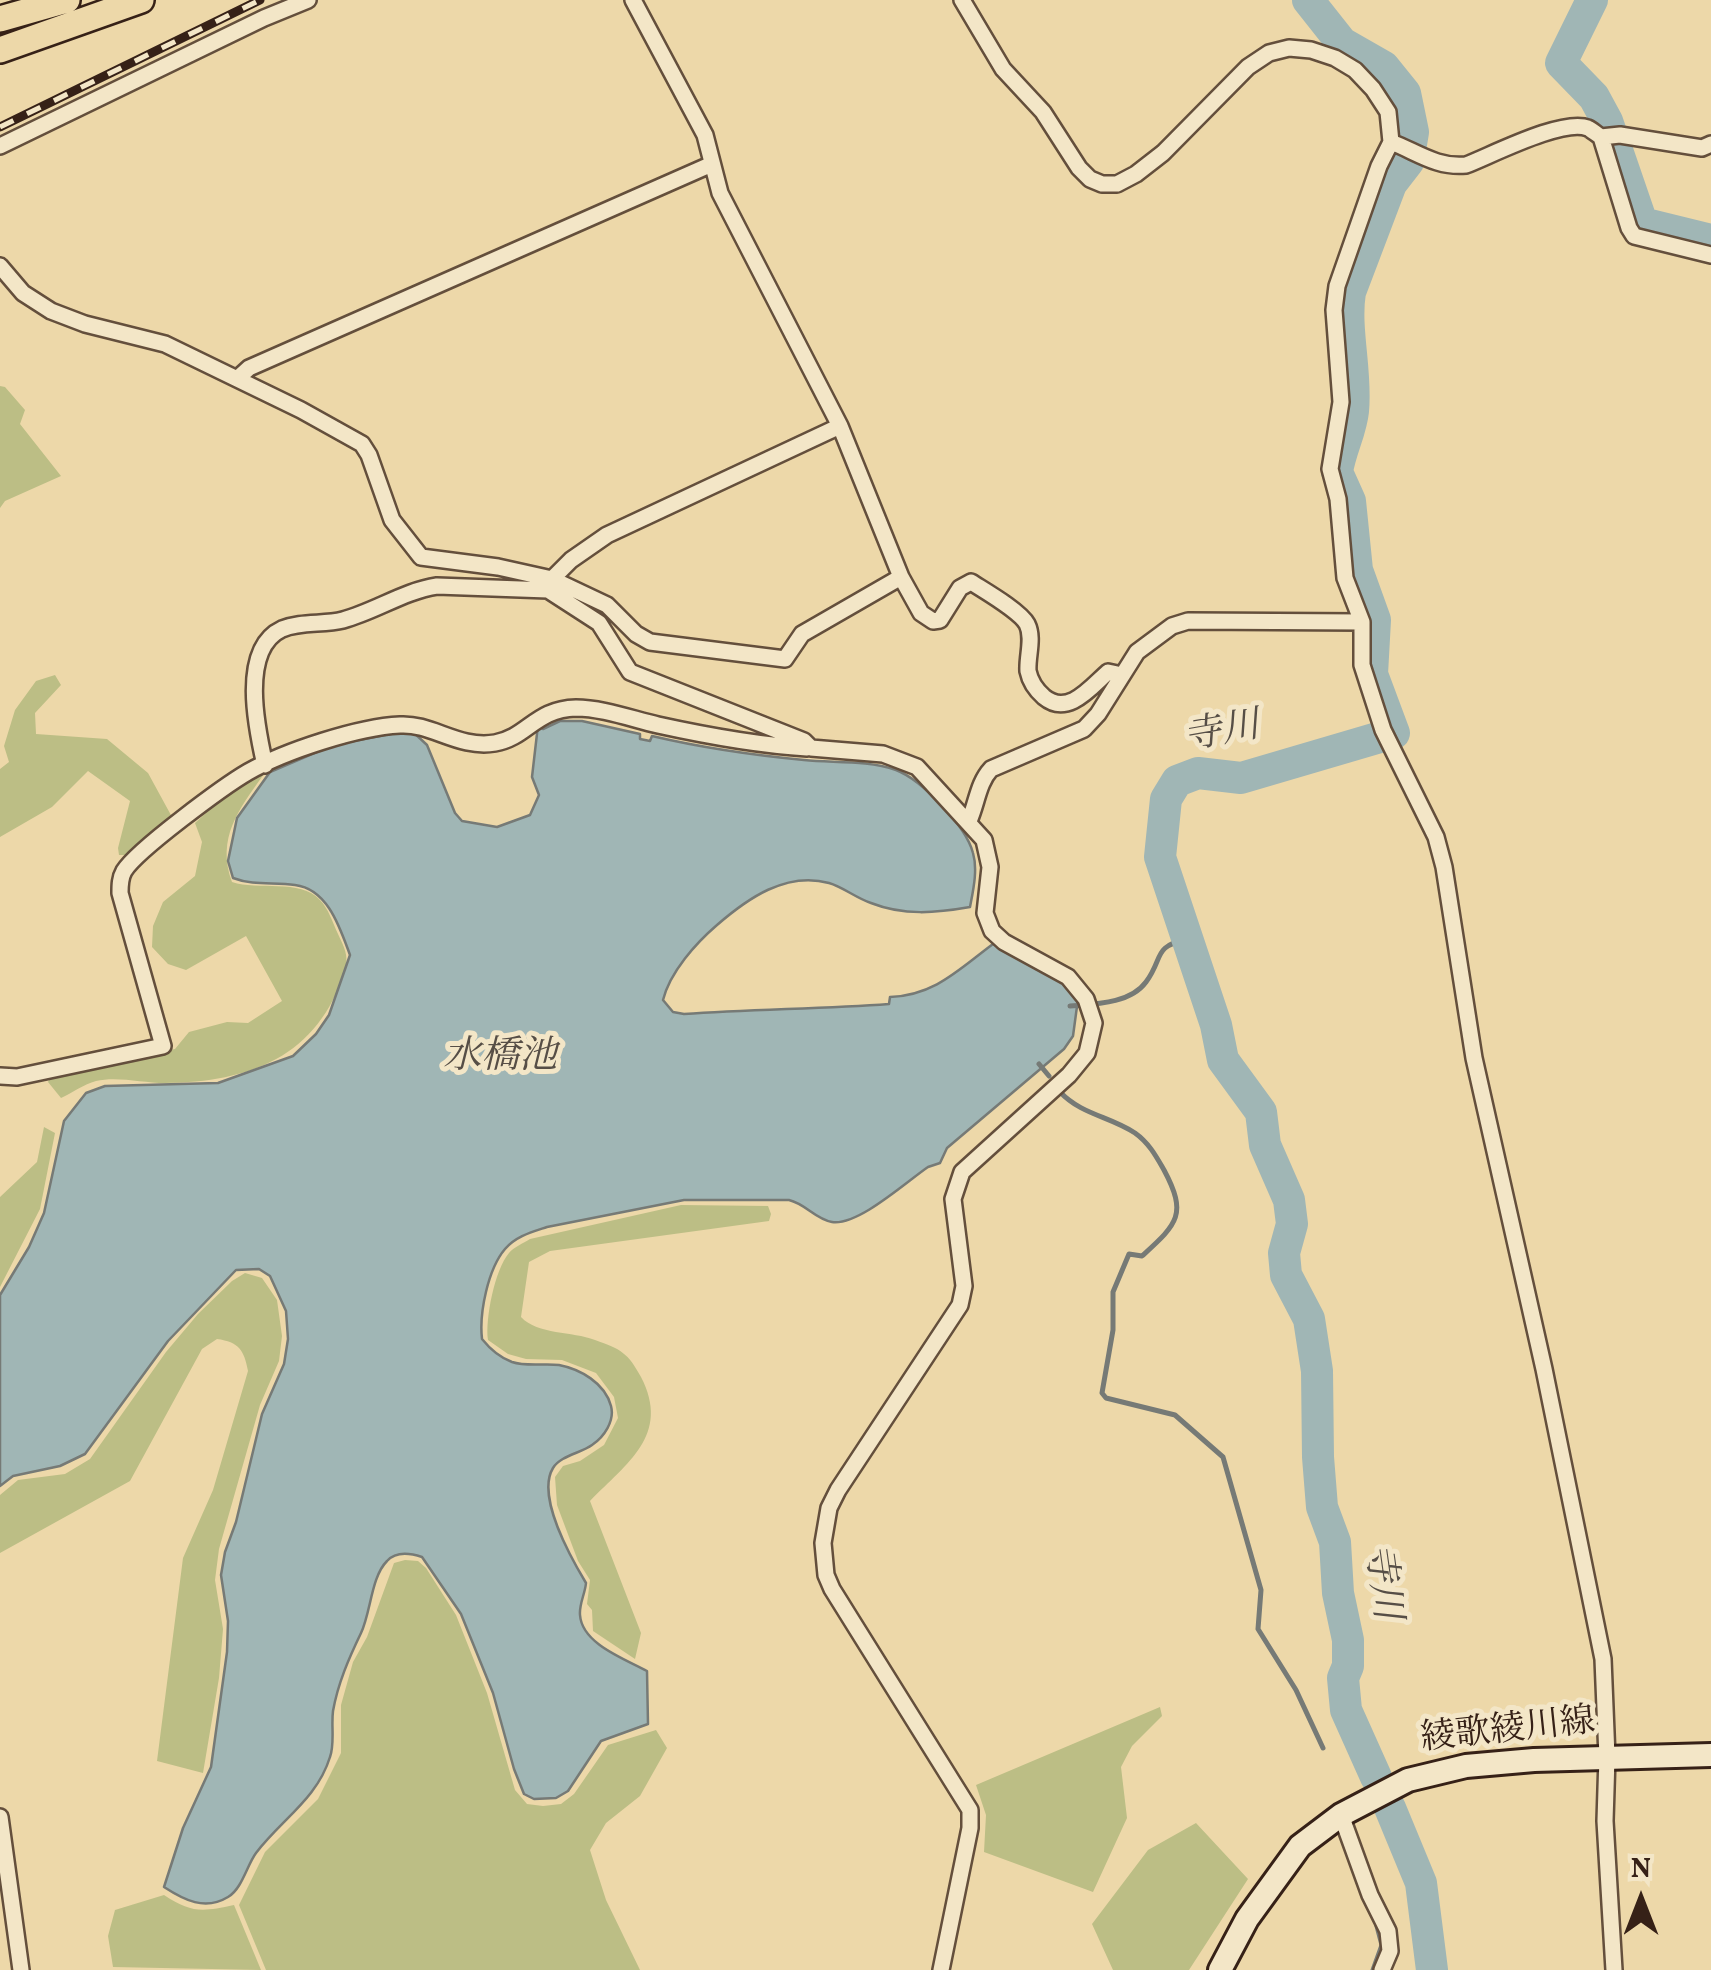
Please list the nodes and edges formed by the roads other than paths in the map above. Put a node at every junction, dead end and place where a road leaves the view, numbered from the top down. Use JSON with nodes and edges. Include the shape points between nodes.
{"nodes":[{"id":1,"x":67,"y":0,"type":"edge"},
{"id":2,"x":142,"y":0,"type":"edge"},
{"id":3,"x":308,"y":0,"type":"edge"},
{"id":4,"x":633,"y":0,"type":"edge"},
{"id":5,"x":962,"y":0,"type":"edge"},
{"id":6,"x":0,"y":20,"type":"edge"},
{"id":7,"x":0,"y":50,"type":"edge"},
{"id":8,"x":1610,"y":136,"type":"junction"},
{"id":9,"x":1711,"y":144,"type":"edge"},
{"id":10,"x":0,"y":146,"type":"edge"},
{"id":11,"x":1403,"y":147,"type":"junction"},
{"id":12,"x":712,"y":164,"type":"junction"},
{"id":13,"x":1711,"y":255,"type":"edge"},
{"id":14,"x":0,"y":266,"type":"edge"},
{"id":15,"x":238,"y":378,"type":"junction"},
{"id":16,"x":840,"y":426,"type":"junction"},
{"id":17,"x":901,"y":577,"type":"junction"},
{"id":18,"x":550,"y":585,"type":"junction"},
{"id":19,"x":1362,"y":622,"type":"junction"},
{"id":20,"x":1122,"y":674,"type":"junction"},
{"id":21,"x":811,"y":748,"type":"junction"},
{"id":22,"x":265,"y":765,"type":"junction"},
{"id":23,"x":969,"y":820,"type":"junction"},
{"id":24,"x":0,"y":1076,"type":"edge"},
{"id":25,"x":1711,"y":1755,"type":"edge"},
{"id":26,"x":1607,"y":1757,"type":"junction"},
{"id":27,"x":1341,"y":1815,"type":"junction"},
{"id":28,"x":0,"y":1817,"type":"edge"},
{"id":29,"x":20,"y":1970,"type":"edge"},
{"id":30,"x":941,"y":1970,"type":"edge"},
{"id":31,"x":1220,"y":1970,"type":"edge"},
{"id":32,"x":1382,"y":1970,"type":"edge"},
{"id":33,"x":1614,"y":1970,"type":"edge"}],
"edges":[{"from":1,"to":6,"type":"highway"},
{"from":2,"to":7,"type":"highway"},
{"from":3,"to":10,"type":"street"},
{"from":4,"to":12,"type":"street","via":[[705,136]]},
{"from":5,"to":11,"type":"street","via":[[1003,69],[1043,112],[1079,168],[1102,184],[1136,174],[1248,68],[1290,48],[1355,70],[1388,112]]},
{"from":8,"to":9,"type":"street"},
{"from":8,"to":11,"type":"street","via":[[1576,126],[1554,130],[1454,166]]},
{"from":8,"to":13,"type":"street","via":[[1634,236]]},
{"from":11,"to":19,"type":"street","via":[[1379,166],[1334,310],[1341,402],[1330,469],[1345,578]]},
{"from":12,"to":15,"type":"street"},
{"from":12,"to":16,"type":"street","via":[[720,193]]},
{"from":14,"to":15,"type":"street","via":[[51,310],[165,344]]},
{"from":15,"to":18,"type":"street","via":[[362,444],[392,520],[421,556],[498,567]]},
{"from":16,"to":17,"type":"street"},
{"from":16,"to":18,"type":"street","via":[[607,535]]},
{"from":17,"to":18,"type":"street","via":[[802,634],[784,660],[650,642],[607,605]]},
{"from":17,"to":20,"type":"street","via":[[933,621],[971,582],[1021,618],[1030,636],[1028,673],[1047,700],[1074,702],[1108,672]]},
{"from":18,"to":21,"type":"street","via":[[598,623],[630,672]]},
{"from":18,"to":22,"type":"street","via":[[421,588],[343,620],[274,634],[256,679],[254,711]]},
{"from":19,"to":20,"type":"street","via":[[1188,621],[1149,639]]},
{"from":19,"to":26,"type":"street","via":[[1362,665],[1385,735],[1436,837],[1444,868],[1474,1058],[1603,1659]]},
{"from":20,"to":23,"type":"street","via":[[1084,729],[991,769]]},
{"from":21,"to":22,"type":"street","via":[[728,741],[581,708],[554,710],[495,743],[471,744],[395,724]]},
{"from":21,"to":23,"type":"street","via":[[900,758]]},
{"from":22,"to":24,"type":"street","via":[[174,827],[120,880],[163,1046]]},
{"from":23,"to":30,"type":"street","via":[[988,853],[985,912],[992,930],[1068,977],[1094,1023],[1087,1053],[1069,1075],[962,1172],[952,1217],[964,1286],[960,1305],[838,1490],[826,1522],[823,1560],[838,1603],[970,1810]]},
{"from":25,"to":26,"type":"main road","name":"綾歌綾川線"},
{"from":26,"to":27,"type":"main road","name":"綾歌綾川線","via":[[1466,1766],[1408,1780]]},
{"from":26,"to":33,"type":"street"},
{"from":27,"to":31,"type":"main road","name":"綾歌綾川線","via":[[1300,1846],[1272,1881]]},
{"from":27,"to":32,"type":"street","via":[[1388,1931],[1390,1951]]},
{"from":28,"to":29,"type":"street"}]}
